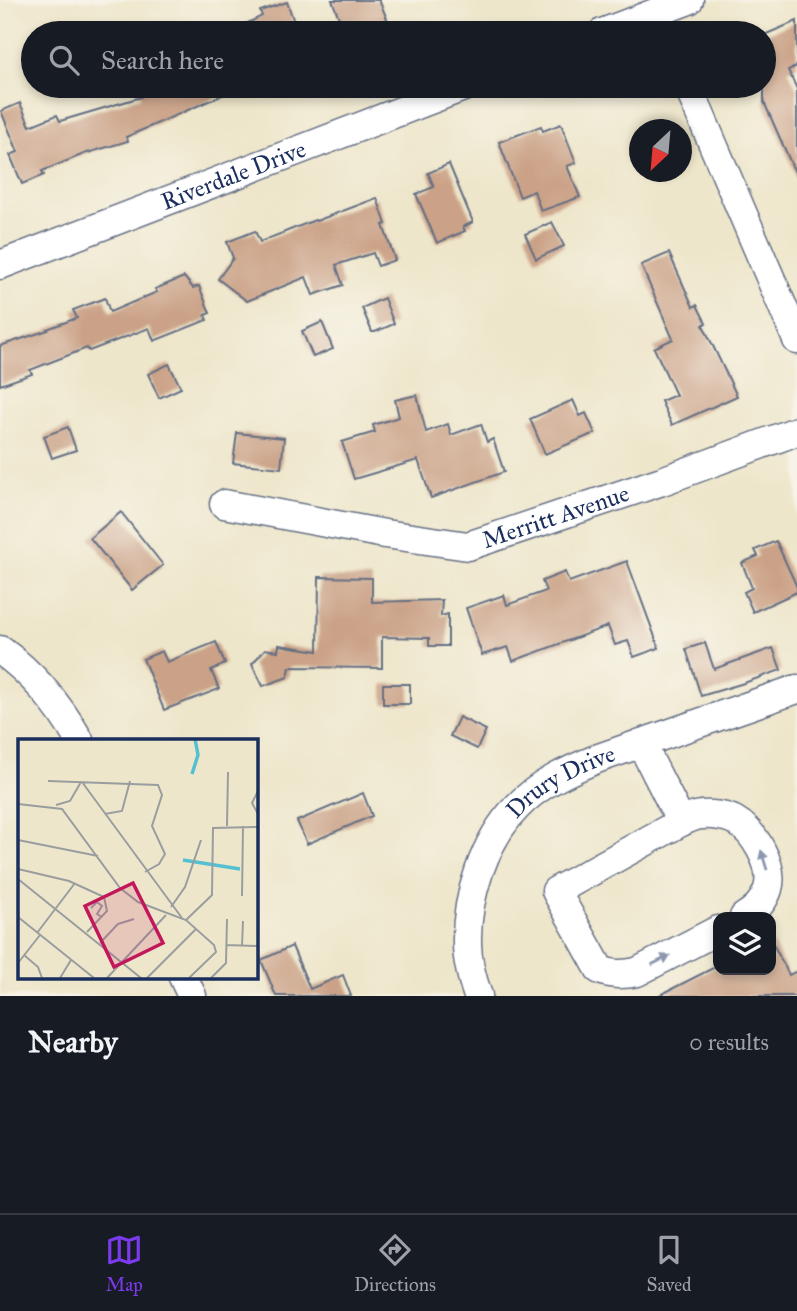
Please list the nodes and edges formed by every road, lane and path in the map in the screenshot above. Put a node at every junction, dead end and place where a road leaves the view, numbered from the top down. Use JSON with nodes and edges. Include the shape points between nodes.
{"nodes":[{"id":1,"x":688,"y":0,"type":"edge"},
{"id":2,"x":657,"y":15,"type":"edge"},
{"id":3,"x":639,"y":21,"type":"edge"},
{"id":4,"x":435,"y":98,"type":"edge"},
{"id":5,"x":693,"y":98,"type":"edge"},
{"id":6,"x":0,"y":265,"type":"edge"},
{"id":7,"x":797,"y":340,"type":"edge"},
{"id":8,"x":797,"y":431,"type":"edge"},
{"id":9,"x":224,"y":504,"type":"dead end"},
{"id":10,"x":0,"y":650,"type":"edge"},
{"id":11,"x":797,"y":689,"type":"edge"},
{"id":12,"x":78,"y":739,"type":"edge"},
{"id":13,"x":641,"y":743,"type":"junction"},
{"id":14,"x":681,"y":822,"type":"junction"},
{"id":15,"x":752,"y":912,"type":"edge"},
{"id":16,"x":713,"y":933,"type":"edge"},
{"id":17,"x":183,"y":978,"type":"edge"},
{"id":18,"x":191,"y":996,"type":"edge"},
{"id":19,"x":478,"y":996,"type":"edge"}],
"edges":[{"from":1,"to":2,"type":"street"},
{"from":2,"to":3,"type":"street"},
{"from":4,"to":6,"type":"street","name":"Riverdale Drive"},
{"from":5,"to":7,"type":"street"},
{"from":8,"to":9,"type":"street","name":"Merritt Avenue","via":[[468,546]]},
{"from":10,"to":12,"type":"street","via":[[40,685]]},
{"from":11,"to":13,"type":"street","name":"Drury Drive"},
{"from":13,"to":14,"type":"street"},
{"from":13,"to":19,"type":"street","name":"Drury Drive","via":[[568,770],[515,808],[501,828],[476,881],[469,911],[470,972]]},
{"from":15,"to":14,"type":"street","one_way":true,"via":[[768,888],[769,876],[763,852],[749,832],[733,819],[701,815]]},
{"from":14,"to":16,"type":"street","one_way":true,"via":[[556,891],[600,970],[608,973],[637,972]]},
{"from":17,"to":18,"type":"street"}]}
